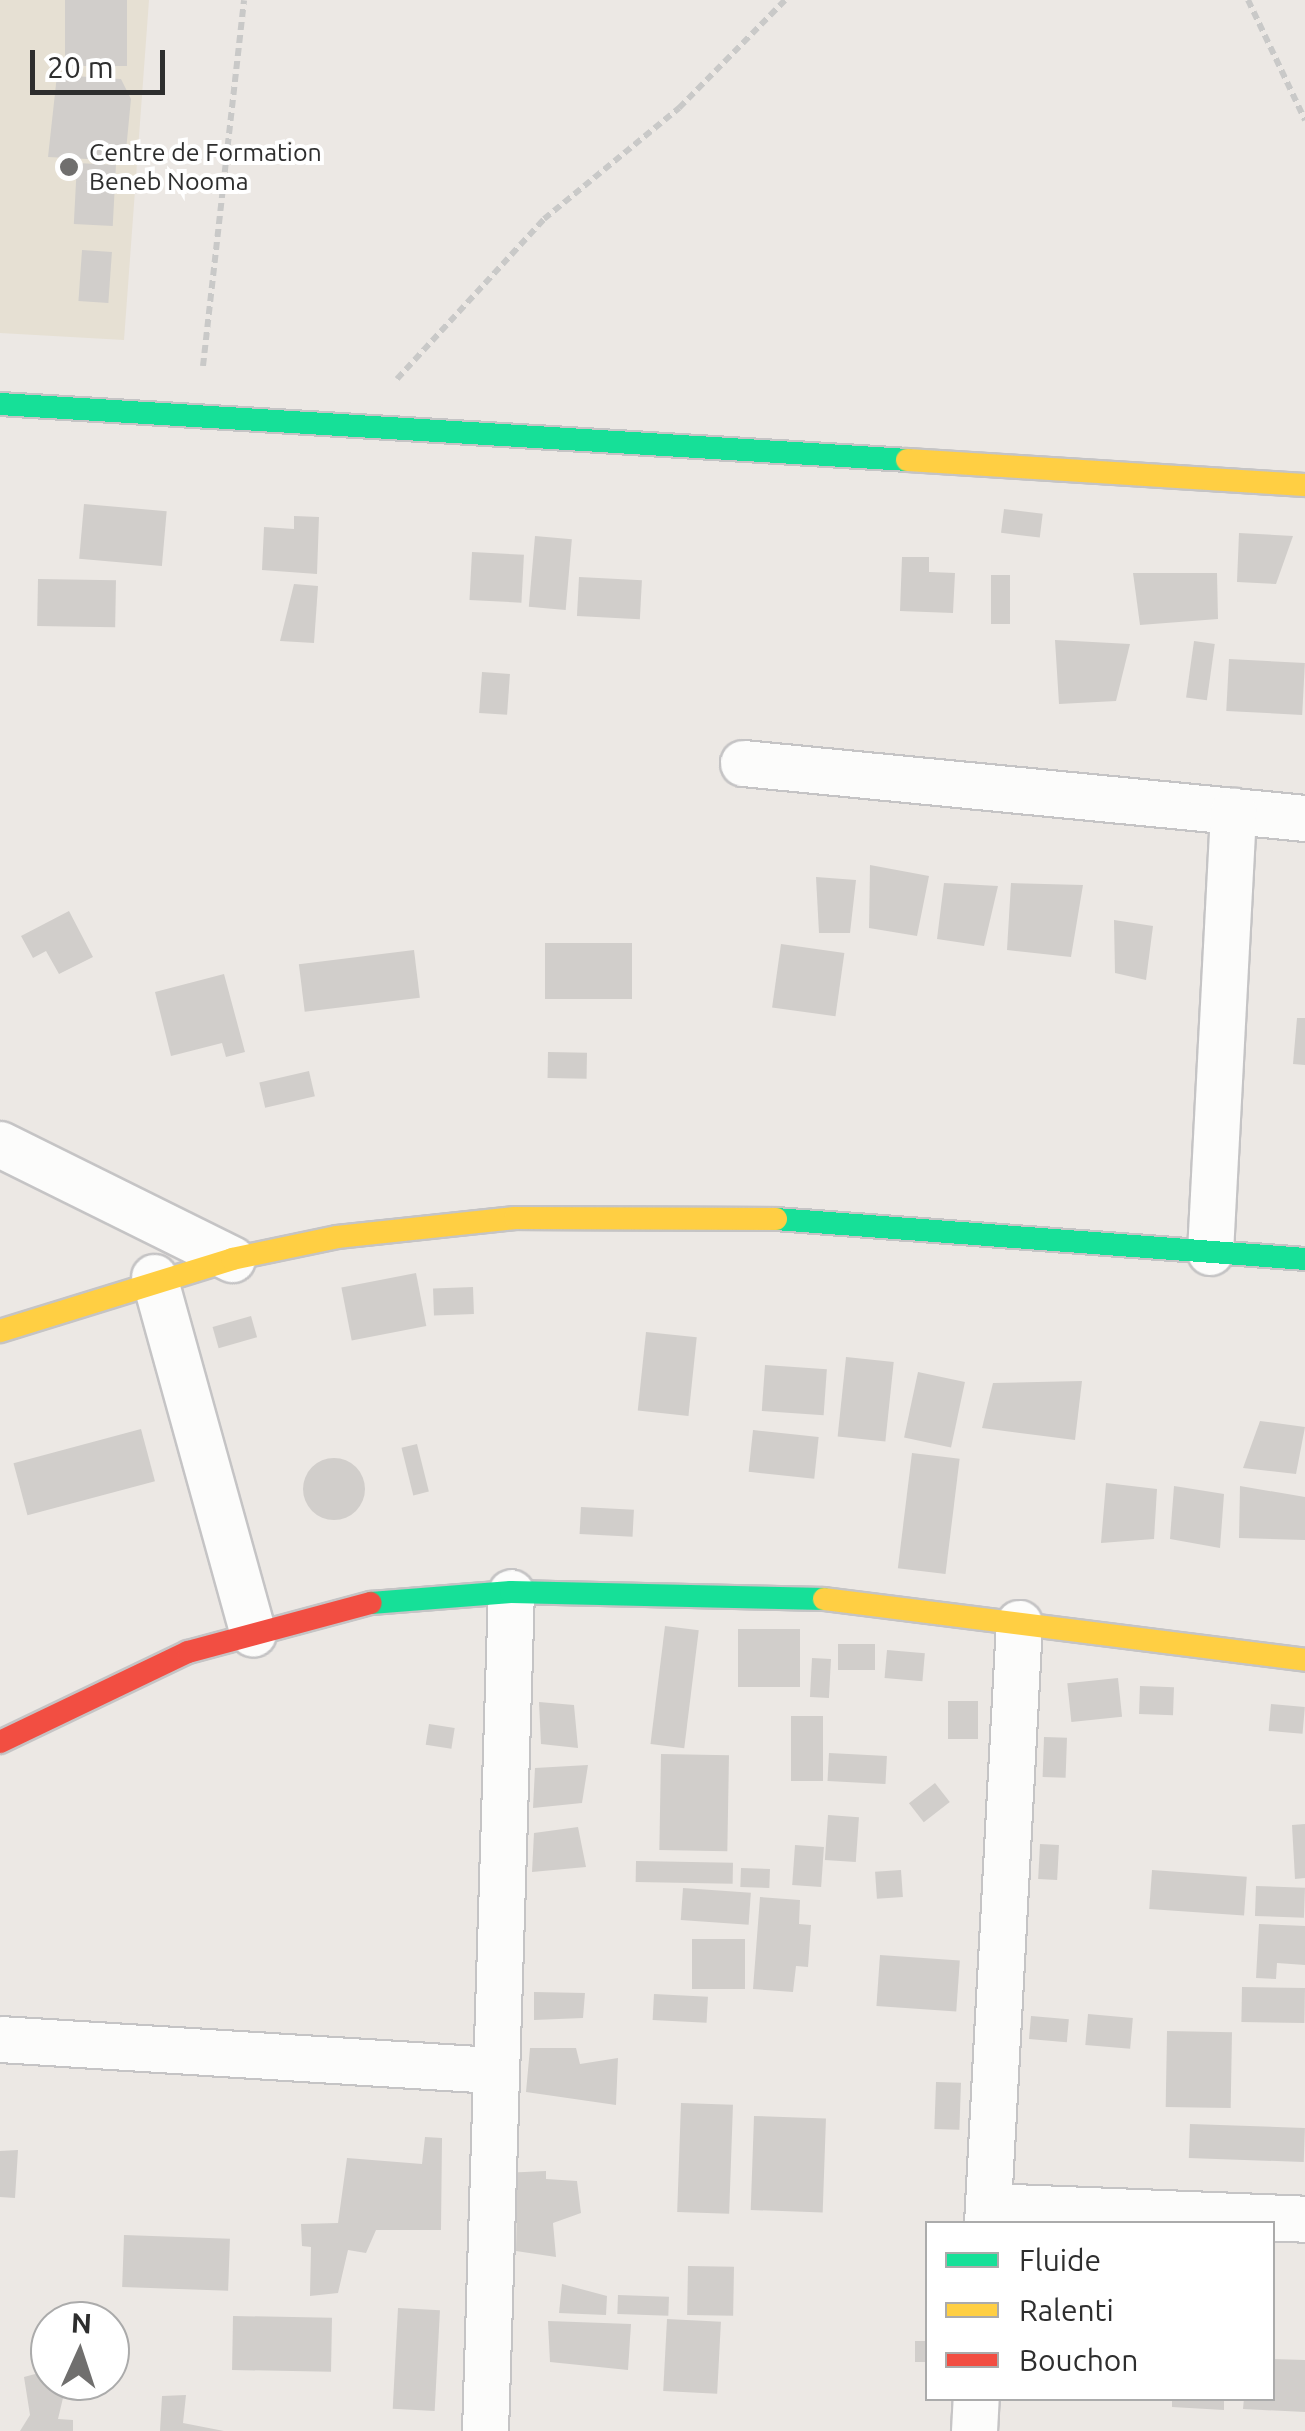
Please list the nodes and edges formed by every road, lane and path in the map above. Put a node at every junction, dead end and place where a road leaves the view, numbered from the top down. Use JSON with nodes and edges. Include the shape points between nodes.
{"nodes":[{"id":1,"x":244,"y":0,"type":"edge"},
{"id":2,"x":786,"y":0,"type":"edge"},
{"id":3,"x":1248,"y":0,"type":"edge"},
{"id":4,"x":1305,"y":120,"type":"edge"},
{"id":5,"x":0,"y":404,"type":"edge"},
{"id":6,"x":196,"y":416,"type":"junction"},
{"id":7,"x":354,"y":426,"type":"junction"},
{"id":8,"x":1305,"y":486,"type":"edge"},
{"id":9,"x":743,"y":763,"type":"dead end"},
{"id":10,"x":1234,"y":811,"type":"junction"},
{"id":11,"x":1305,"y":818,"type":"edge"},
{"id":12,"x":0,"y":1144,"type":"edge"},
{"id":13,"x":1210,"y":1252,"type":"junction"},
{"id":14,"x":232,"y":1259,"type":"junction"},
{"id":15,"x":1305,"y":1259,"type":"edge"},
{"id":16,"x":154,"y":1277,"type":"junction"},
{"id":17,"x":0,"y":1330,"type":"edge"},
{"id":18,"x":511,"y":1592,"type":"junction"},
{"id":19,"x":1019,"y":1623,"type":"junction"},
{"id":20,"x":253,"y":1633,"type":"junction"},
{"id":21,"x":1305,"y":1660,"type":"edge"},
{"id":22,"x":0,"y":1742,"type":"edge"},
{"id":23,"x":0,"y":2039,"type":"edge"},
{"id":24,"x":496,"y":2070,"type":"junction"},
{"id":25,"x":987,"y":2214,"type":"edge"},
{"id":26,"x":1305,"y":2219,"type":"edge"},
{"id":27,"x":976,"y":2401,"type":"edge"},
{"id":28,"x":485,"y":2431,"type":"edge"},
{"id":29,"x":974,"y":2431,"type":"edge"}],
"edges":[{"from":1,"to":6,"type":"path"},
{"from":2,"to":7,"type":"path","via":[[678,108],[544,219]]},
{"from":3,"to":4,"type":"path"},
{"from":5,"to":6,"type":"street"},
{"from":6,"to":7,"type":"street"},
{"from":7,"to":8,"type":"street"},
{"from":9,"to":10,"type":"street"},
{"from":10,"to":11,"type":"street"},
{"from":10,"to":13,"type":"street"},
{"from":12,"to":14,"type":"street"},
{"from":13,"to":14,"type":"street","via":[[697,1213],[515,1218],[337,1236]]},
{"from":13,"to":15,"type":"street"},
{"from":14,"to":16,"type":"street"},
{"from":16,"to":17,"type":"street"},
{"from":16,"to":20,"type":"street"},
{"from":18,"to":19,"type":"street","via":[[768,1592]]},
{"from":18,"to":20,"type":"street","via":[[370,1603]]},
{"from":18,"to":24,"type":"street"},
{"from":19,"to":21,"type":"street"},
{"from":19,"to":25,"type":"street"},
{"from":20,"to":22,"type":"street","via":[[188,1652]]},
{"from":23,"to":24,"type":"street"},
{"from":24,"to":28,"type":"street"},
{"from":25,"to":26,"type":"street"},
{"from":27,"to":29,"type":"street"}]}
